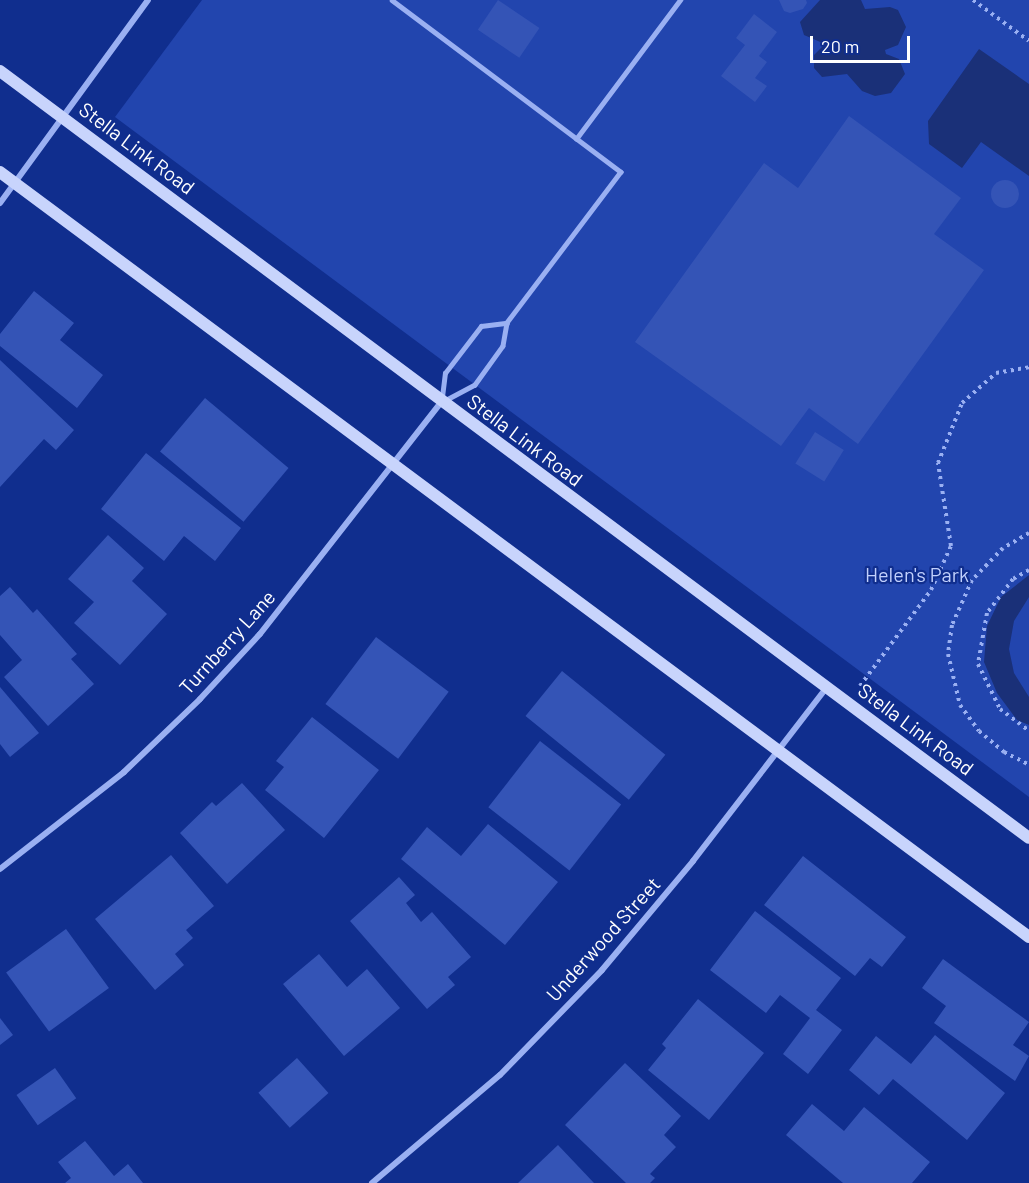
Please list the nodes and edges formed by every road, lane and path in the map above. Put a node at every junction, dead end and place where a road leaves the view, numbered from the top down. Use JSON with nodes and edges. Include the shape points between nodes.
{"nodes":[{"id":1,"x":148,"y":0,"type":"edge"},
{"id":2,"x":392,"y":0,"type":"edge"},
{"id":3,"x":680,"y":0,"type":"edge"},
{"id":4,"x":973,"y":0,"type":"edge"},
{"id":5,"x":1029,"y":41,"type":"edge"},
{"id":6,"x":0,"y":71,"type":"edge"},
{"id":7,"x":64,"y":116,"type":"junction"},
{"id":8,"x":576,"y":139,"type":"junction"},
{"id":9,"x":0,"y":172,"type":"edge"},
{"id":10,"x":15,"y":183,"type":"junction"},
{"id":11,"x":0,"y":203,"type":"edge"},
{"id":12,"x":507,"y":323,"type":"junction"},
{"id":13,"x":1029,"y":367,"type":"edge"},
{"id":14,"x":441,"y":402,"type":"junction"},
{"id":15,"x":394,"y":466,"type":"junction"},
{"id":16,"x":1029,"y":533,"type":"edge"},
{"id":17,"x":1029,"y":570,"type":"edge"},
{"id":18,"x":826,"y":688,"type":"junction"},
{"id":19,"x":858,"y":689,"type":"dead end"},
{"id":20,"x":1029,"y":731,"type":"edge"},
{"id":21,"x":778,"y":751,"type":"junction"},
{"id":22,"x":1029,"y":765,"type":"edge"},
{"id":23,"x":1029,"y":838,"type":"edge"},
{"id":24,"x":0,"y":869,"type":"edge"},
{"id":25,"x":1029,"y":937,"type":"edge"},
{"id":26,"x":372,"y":1183,"type":"edge"}],
"edges":[{"from":1,"to":7,"type":"street"},
{"from":2,"to":8,"type":"lane"},
{"from":3,"to":8,"type":"lane"},
{"from":4,"to":5,"type":"path"},
{"from":6,"to":7,"type":"main road","name":"Stella Link Road"},
{"from":7,"to":10,"type":"street"},
{"from":7,"to":14,"type":"main road","name":"Stella Link Road"},
{"from":8,"to":12,"type":"lane","via":[[621,172]]},
{"from":9,"to":10,"type":"main road"},
{"from":10,"to":11,"type":"street"},
{"from":10,"to":15,"type":"main road"},
{"from":12,"to":14,"type":"lane","via":[[503,346],[475,385]]},
{"from":12,"to":14,"type":"lane","via":[[481,326],[445,373]]},
{"from":13,"to":19,"type":"path","via":[[996,373],[962,403],[939,463],[951,546],[931,590]]},
{"from":14,"to":15,"type":"street","name":"Turnberry Lane"},
{"from":14,"to":18,"type":"main road","name":"Stella Link Road"},
{"from":15,"to":21,"type":"main road"},
{"from":15,"to":24,"type":"street","name":"Turnberry Lane","via":[[260,634],[200,699],[124,772]]},
{"from":16,"to":22,"type":"path","via":[[1003,548],[972,579],[952,625],[948,654],[960,705],[979,731],[1004,752]]},
{"from":17,"to":20,"type":"path","via":[[1013,579],[987,613],[978,664],[1000,709]]},
{"from":18,"to":21,"type":"street","name":"Underwood Street"},
{"from":18,"to":23,"type":"main road","name":"Stella Link Road"},
{"from":21,"to":25,"type":"main road"},
{"from":21,"to":26,"type":"street","name":"Underwood Street","via":[[602,969],[500,1075]]}]}
